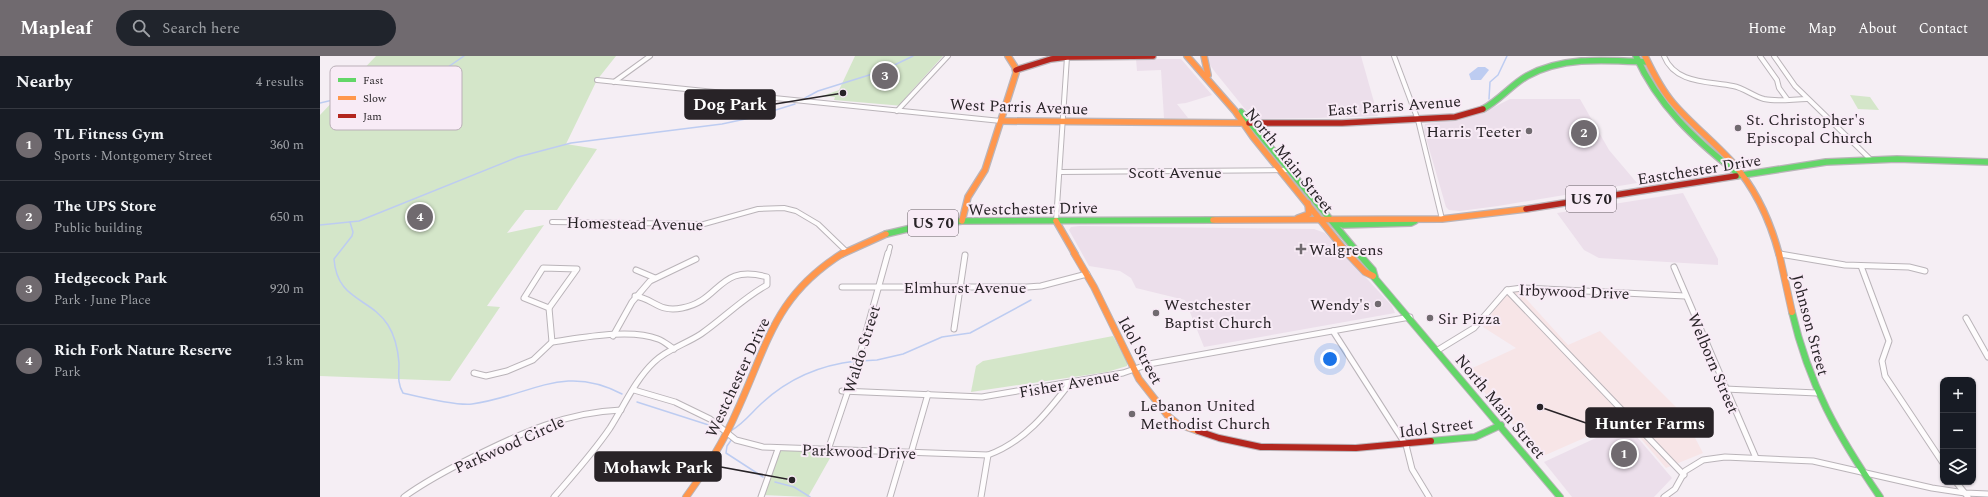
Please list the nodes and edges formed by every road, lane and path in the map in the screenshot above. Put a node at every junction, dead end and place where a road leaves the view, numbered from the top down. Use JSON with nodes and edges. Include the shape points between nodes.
{"nodes":[{"id":1,"x":650,"y":56,"type":"edge"},
{"id":2,"x":948,"y":56,"type":"edge"},
{"id":3,"x":1008,"y":56,"type":"edge"},
{"id":4,"x":1153,"y":56,"type":"edge"},
{"id":5,"x":1187,"y":56,"type":"edge"},
{"id":6,"x":1192,"y":56,"type":"edge"},
{"id":7,"x":1204,"y":56,"type":"edge"},
{"id":8,"x":1394,"y":56,"type":"edge"},
{"id":9,"x":1664,"y":56,"type":"edge"},
{"id":10,"x":1760,"y":56,"type":"edge"},
{"id":11,"x":1774,"y":56,"type":"edge"},
{"id":12,"x":1066,"y":57,"type":"junction"},
{"id":13,"x":1637,"y":59,"type":"edge"},
{"id":14,"x":1646,"y":59,"type":"edge"},
{"id":15,"x":1016,"y":70,"type":"junction"},
{"id":16,"x":1208,"y":74,"type":"junction"},
{"id":17,"x":597,"y":80,"type":"dead end"},
{"id":18,"x":614,"y":82,"type":"junction"},
{"id":19,"x":1787,"y":99,"type":"junction"},
{"id":20,"x":1807,"y":99,"type":"junction"},
{"id":21,"x":897,"y":111,"type":"junction"},
{"id":22,"x":1418,"y":120,"type":"junction"},
{"id":23,"x":1001,"y":121,"type":"junction"},
{"id":24,"x":1063,"y":121,"type":"junction"},
{"id":25,"x":1246,"y":123,"type":"junction"},
{"id":26,"x":1870,"y":159,"type":"junction"},
{"id":27,"x":1988,"y":162,"type":"edge"},
{"id":28,"x":1290,"y":170,"type":"junction"},
{"id":29,"x":1060,"y":172,"type":"junction"},
{"id":30,"x":1281,"y":172,"type":"junction"},
{"id":31,"x":1740,"y":175,"type":"junction"},
{"id":32,"x":1308,"y":203,"type":"junction"},
{"id":33,"x":1442,"y":219,"type":"junction"},
{"id":34,"x":1056,"y":220,"type":"junction"},
{"id":35,"x":962,"y":221,"type":"junction"},
{"id":36,"x":1275,"y":221,"type":"junction"},
{"id":37,"x":1323,"y":221,"type":"junction"},
{"id":38,"x":1331,"y":221,"type":"junction"},
{"id":39,"x":1415,"y":221,"type":"junction"},
{"id":40,"x":552,"y":222,"type":"dead end"},
{"id":41,"x":1371,"y":225,"type":"junction"},
{"id":42,"x":1350,"y":242,"type":"junction"},
{"id":43,"x":890,"y":247,"type":"dead end"},
{"id":44,"x":845,"y":250,"type":"junction"},
{"id":45,"x":1780,"y":254,"type":"junction"},
{"id":46,"x":965,"y":255,"type":"dead end"},
{"id":47,"x":696,"y":259,"type":"dead end"},
{"id":48,"x":1861,"y":266,"type":"junction"},
{"id":49,"x":1674,"y":267,"type":"dead end"},
{"id":50,"x":636,"y":270,"type":"dead end"},
{"id":51,"x":1925,"y":271,"type":"dead end"},
{"id":52,"x":1087,"y":274,"type":"junction"},
{"id":53,"x":1375,"y":277,"type":"junction"},
{"id":54,"x":655,"y":278,"type":"junction"},
{"id":55,"x":842,"y":287,"type":"dead end"},
{"id":56,"x":880,"y":287,"type":"junction"},
{"id":57,"x":959,"y":287,"type":"junction"},
{"id":58,"x":1507,"y":290,"type":"junction"},
{"id":59,"x":635,"y":296,"type":"junction"},
{"id":60,"x":1685,"y":296,"type":"junction"},
{"id":61,"x":549,"y":308,"type":"junction"},
{"id":62,"x":1410,"y":317,"type":"junction"},
{"id":63,"x":1966,"y":318,"type":"dead end"},
{"id":64,"x":954,"y":329,"type":"dead end"},
{"id":65,"x":1333,"y":331,"type":"junction"},
{"id":66,"x":614,"y":336,"type":"junction"},
{"id":67,"x":552,"y":342,"type":"junction"},
{"id":68,"x":674,"y":349,"type":"junction"},
{"id":69,"x":1438,"y":350,"type":"junction"},
{"id":70,"x":1988,"y":357,"type":"edge"},
{"id":71,"x":1135,"y":370,"type":"junction"},
{"id":72,"x":474,"y":373,"type":"dead end"},
{"id":73,"x":1070,"y":383,"type":"junction"},
{"id":74,"x":1725,"y":389,"type":"junction"},
{"id":75,"x":634,"y":390,"type":"junction"},
{"id":76,"x":845,"y":392,"type":"junction"},
{"id":77,"x":1817,"y":393,"type":"junction"},
{"id":78,"x":928,"y":394,"type":"junction"},
{"id":79,"x":621,"y":410,"type":"junction"},
{"id":80,"x":1501,"y":425,"type":"junction"},
{"id":81,"x":727,"y":433,"type":"junction"},
{"id":82,"x":1406,"y":445,"type":"junction"},
{"id":83,"x":778,"y":449,"type":"junction"},
{"id":84,"x":828,"y":450,"type":"junction"},
{"id":85,"x":903,"y":453,"type":"junction"},
{"id":86,"x":911,"y":453,"type":"junction"},
{"id":87,"x":988,"y":455,"type":"junction"},
{"id":88,"x":1756,"y":458,"type":"junction"},
{"id":89,"x":1940,"y":458,"type":"edge"},
{"id":90,"x":1861,"y":471,"type":"junction"},
{"id":91,"x":1684,"y":475,"type":"junction"},
{"id":92,"x":1958,"y":485,"type":"edge"},
{"id":93,"x":1988,"y":494,"type":"edge"},
{"id":94,"x":1966,"y":495,"type":"edge"},
{"id":95,"x":404,"y":497,"type":"edge"},
{"id":96,"x":554,"y":497,"type":"edge"},
{"id":97,"x":686,"y":497,"type":"edge"},
{"id":98,"x":761,"y":497,"type":"edge"},
{"id":99,"x":890,"y":497,"type":"edge"},
{"id":100,"x":981,"y":497,"type":"edge"},
{"id":101,"x":1429,"y":497,"type":"edge"},
{"id":102,"x":1560,"y":497,"type":"edge"},
{"id":103,"x":1664,"y":497,"type":"edge"},
{"id":104,"x":1880,"y":497,"type":"edge"}],
"edges":[{"from":1,"to":18,"type":"street"},
{"from":2,"to":21,"type":"street"},
{"from":3,"to":15,"type":"main road"},
{"from":4,"to":12,"type":"main road"},
{"from":5,"to":25,"type":"main road","name":"North Main Street"},
{"from":6,"to":16,"type":"main road","name":"North Main Street"},
{"from":7,"to":16,"type":"main road"},
{"from":8,"to":22,"type":"street"},
{"from":9,"to":19,"type":"street","via":[[1666,64],[1672,70],[1702,83],[1737,87],[1764,98]]},
{"from":10,"to":19,"type":"street"},
{"from":11,"to":20,"type":"street","via":[[1786,75]]},
{"from":12,"to":15,"type":"main road"},
{"from":12,"to":24,"type":"street"},
{"from":13,"to":14,"type":"main road","name":"East Parris Avenue"},
{"from":13,"to":22,"type":"main road","name":"East Parris Avenue","via":[[1587,61],[1550,66],[1526,77],[1501,98],[1481,110],[1455,117]]},
{"from":13,"to":31,"type":"main road","name":"Johnson Street","via":[[1647,80],[1668,108],[1704,145]]},
{"from":14,"to":31,"type":"main road","name":"Johnson Street","via":[[1667,97],[1728,158]]},
{"from":15,"to":23,"type":"main road"},
{"from":16,"to":25,"type":"main road","name":"North Main Street"},
{"from":17,"to":18,"type":"street","name":"West Parris Avenue"},
{"from":18,"to":21,"type":"street","name":"West Parris Avenue"},
{"from":19,"to":20,"type":"street"},
{"from":20,"to":26,"type":"street"},
{"from":21,"to":23,"type":"street","name":"West Parris Avenue"},
{"from":22,"to":25,"type":"main road","name":"East Parris Avenue"},
{"from":22,"to":33,"type":"street"},
{"from":23,"to":24,"type":"main road","name":"West Parris Avenue"},
{"from":23,"to":35,"type":"main road","via":[[985,170],[965,203]]},
{"from":24,"to":25,"type":"main road","name":"West Parris Avenue"},
{"from":24,"to":29,"type":"street"},
{"from":25,"to":28,"type":"main road","name":"North Main Street"},
{"from":25,"to":30,"type":"main road","name":"North Main Street"},
{"from":26,"to":27,"type":"main road","name":"Eastchester Drive","number":"US 70"},
{"from":26,"to":31,"type":"main road","name":"Eastchester Drive","number":"US 70","via":[[1826,162]]},
{"from":28,"to":30,"type":"street","name":"Scott Avenue"},
{"from":28,"to":38,"type":"main road","name":"North Main Street"},
{"from":29,"to":30,"type":"street","name":"Scott Avenue"},
{"from":29,"to":34,"type":"street"},
{"from":30,"to":32,"type":"main road","name":"North Main Street"},
{"from":31,"to":33,"type":"main road","name":"Eastchester Drive","number":"US 70","via":[[1533,208]]},
{"from":31,"to":45,"type":"main road","name":"Johnson Street","via":[[1767,216]]},
{"from":32,"to":36,"type":"main road","via":[[1310,212],[1305,216]]},
{"from":32,"to":37,"type":"main road","name":"North Main Street"},
{"from":33,"to":39,"type":"main road","name":"Eastchester Drive","number":"US 70"},
{"from":34,"to":35,"type":"main road","name":"Westchester Drive","number":"US 70"},
{"from":34,"to":36,"type":"main road","name":"Westchester Drive","number":"US 70"},
{"from":34,"to":52,"type":"main road","name":"Idol Street"},
{"from":35,"to":44,"type":"main road","name":"Westchester Drive","number":"US 70","via":[[904,228]]},
{"from":36,"to":37,"type":"main road","name":"Westchester Drive","number":"US 70"},
{"from":37,"to":38,"type":"main road","name":"Westchester Drive","number":"US 70"},
{"from":37,"to":53,"type":"main road","name":"North Main Street","via":[[1365,272]]},
{"from":38,"to":39,"type":"main road","name":"Eastchester Drive","number":"US 70","via":[[1408,218]]},
{"from":38,"to":41,"type":"main road","name":"Eastchester Drive","number":"US 70","via":[[1343,225]]},
{"from":38,"to":42,"type":"main road","name":"North Main Street"},
{"from":39,"to":41,"type":"main road","name":"Eastchester Drive","number":"US 70"},
{"from":40,"to":44,"type":"street","name":"Homestead Avenue","via":[[704,224],[758,209],[772,208],[795,212],[816,221]]},
{"from":41,"to":42,"type":"main road","via":[[1352,228],[1348,234]]},
{"from":42,"to":53,"type":"main road","name":"North Main Street","via":[[1373,270]]},
{"from":43,"to":56,"type":"street","name":"Waldo Street"},
{"from":44,"to":81,"type":"main road","name":"Westchester Drive","number":"US 70","via":[[819,268],[782,310]]},
{"from":45,"to":48,"type":"street"},
{"from":45,"to":77,"type":"main road","name":"Johnson Street","via":[[1801,349]]},
{"from":46,"to":57,"type":"street"},
{"from":47,"to":54,"type":"street"},
{"from":48,"to":51,"type":"street","via":[[1909,267]]},
{"from":48,"to":89,"type":"street","via":[[1889,342],[1881,366],[1885,376]]},
{"from":49,"to":60,"type":"street","name":"Welborn Street"},
{"from":50,"to":54,"type":"street"},
{"from":52,"to":57,"type":"street","name":"Elmhurst Avenue","via":[[1034,287]]},
{"from":52,"to":71,"type":"main road","name":"Idol Street"},
{"from":53,"to":62,"type":"main road","name":"North Main Street"},
{"from":54,"to":59,"type":"street"},
{"from":55,"to":56,"type":"street","name":"Elmhurst Avenue"},
{"from":56,"to":57,"type":"street","name":"Elmhurst Avenue"},
{"from":56,"to":76,"type":"street","name":"Waldo Street"},
{"from":57,"to":64,"type":"street"},
{"from":58,"to":60,"type":"street","name":"Irbywood Drive","via":[[1522,288]]},
{"from":58,"to":69,"type":"street","name":"Irbywood Drive","via":[[1474,328]]},
{"from":58,"to":91,"type":"street"},
{"from":59,"to":66,"type":"street"},
{"from":59,"to":68,"type":"street","via":[[647,299],[660,308],[681,308],[704,300],[729,278],[738,274],[754,272],[767,277],[767,283],[749,294],[716,324]]},
{"from":60,"to":74,"type":"street","name":"Welborn Street"},
{"from":61,"to":61,"type":"street","via":[[563,287],[577,269],[546,268],[539,272],[524,298]]},
{"from":61,"to":67,"type":"street"},
{"from":62,"to":65,"type":"street","name":"Fisher Avenue"},
{"from":62,"to":69,"type":"main road","name":"North Main Street"},
{"from":63,"to":70,"type":"street"},
{"from":65,"to":71,"type":"street","name":"Fisher Avenue","via":[[1149,364]]},
{"from":65,"to":82,"type":"street"},
{"from":66,"to":67,"type":"street","via":[[603,335]]},
{"from":66,"to":68,"type":"street","via":[[637,335],[658,339]]},
{"from":67,"to":72,"type":"street","via":[[533,360],[507,371],[486,376]]},
{"from":68,"to":75,"type":"street","via":[[648,368]]},
{"from":69,"to":80,"type":"main road","name":"North Main Street"},
{"from":71,"to":73,"type":"street","name":"Fisher Avenue"},
{"from":71,"to":82,"type":"main road","name":"Idol Street","via":[[1168,416],[1178,424],[1219,438],[1261,447],[1356,448]]},
{"from":73,"to":78,"type":"street","name":"Fisher Avenue","via":[[982,397]]},
{"from":73,"to":87,"type":"street","name":"Parkwood Drive","via":[[1034,427],[996,453]]},
{"from":74,"to":77,"type":"street"},
{"from":74,"to":88,"type":"street","name":"Welborn Street"},
{"from":75,"to":79,"type":"street"},
{"from":75,"to":81,"type":"street","name":"Parkwood Drive","via":[[689,408],[710,419]]},
{"from":76,"to":78,"type":"street","name":"Fisher Avenue"},
{"from":76,"to":84,"type":"street","name":"Waldo Street"},
{"from":77,"to":90,"type":"main road","name":"Johnson Street"},
{"from":78,"to":86,"type":"street"},
{"from":79,"to":95,"type":"street","name":"Parkwood Circle","via":[[586,413],[537,428],[489,449]]},
{"from":79,"to":96,"type":"street","via":[[587,459]]},
{"from":80,"to":82,"type":"main road","name":"Idol Street","via":[[1475,437]]},
{"from":80,"to":102,"type":"main road","name":"North Main Street"},
{"from":81,"to":83,"type":"street","name":"Parkwood Drive","via":[[736,440]]},
{"from":81,"to":97,"type":"main road","name":"Westchester Drive","number":"US 70","via":[[709,465]]},
{"from":82,"to":101,"type":"street","via":[[1412,468]]},
{"from":83,"to":84,"type":"street","name":"Parkwood Drive"},
{"from":83,"to":98,"type":"street"},
{"from":84,"to":85,"type":"street","name":"Parkwood Drive"},
{"from":85,"to":86,"type":"street","name":"Parkwood Drive"},
{"from":85,"to":99,"type":"street"},
{"from":86,"to":87,"type":"street","name":"Parkwood Drive"},
{"from":87,"to":100,"type":"street"},
{"from":88,"to":90,"type":"street","via":[[1813,461]]},
{"from":88,"to":91,"type":"street","via":[[1725,457],[1702,460]]},
{"from":90,"to":94,"type":"street"},
{"from":90,"to":104,"type":"main road","name":"Johnson Street"},
{"from":91,"to":103,"type":"street","via":[[1675,489]]},
{"from":92,"to":94,"type":"street"},
{"from":93,"to":94,"type":"street"}]}
